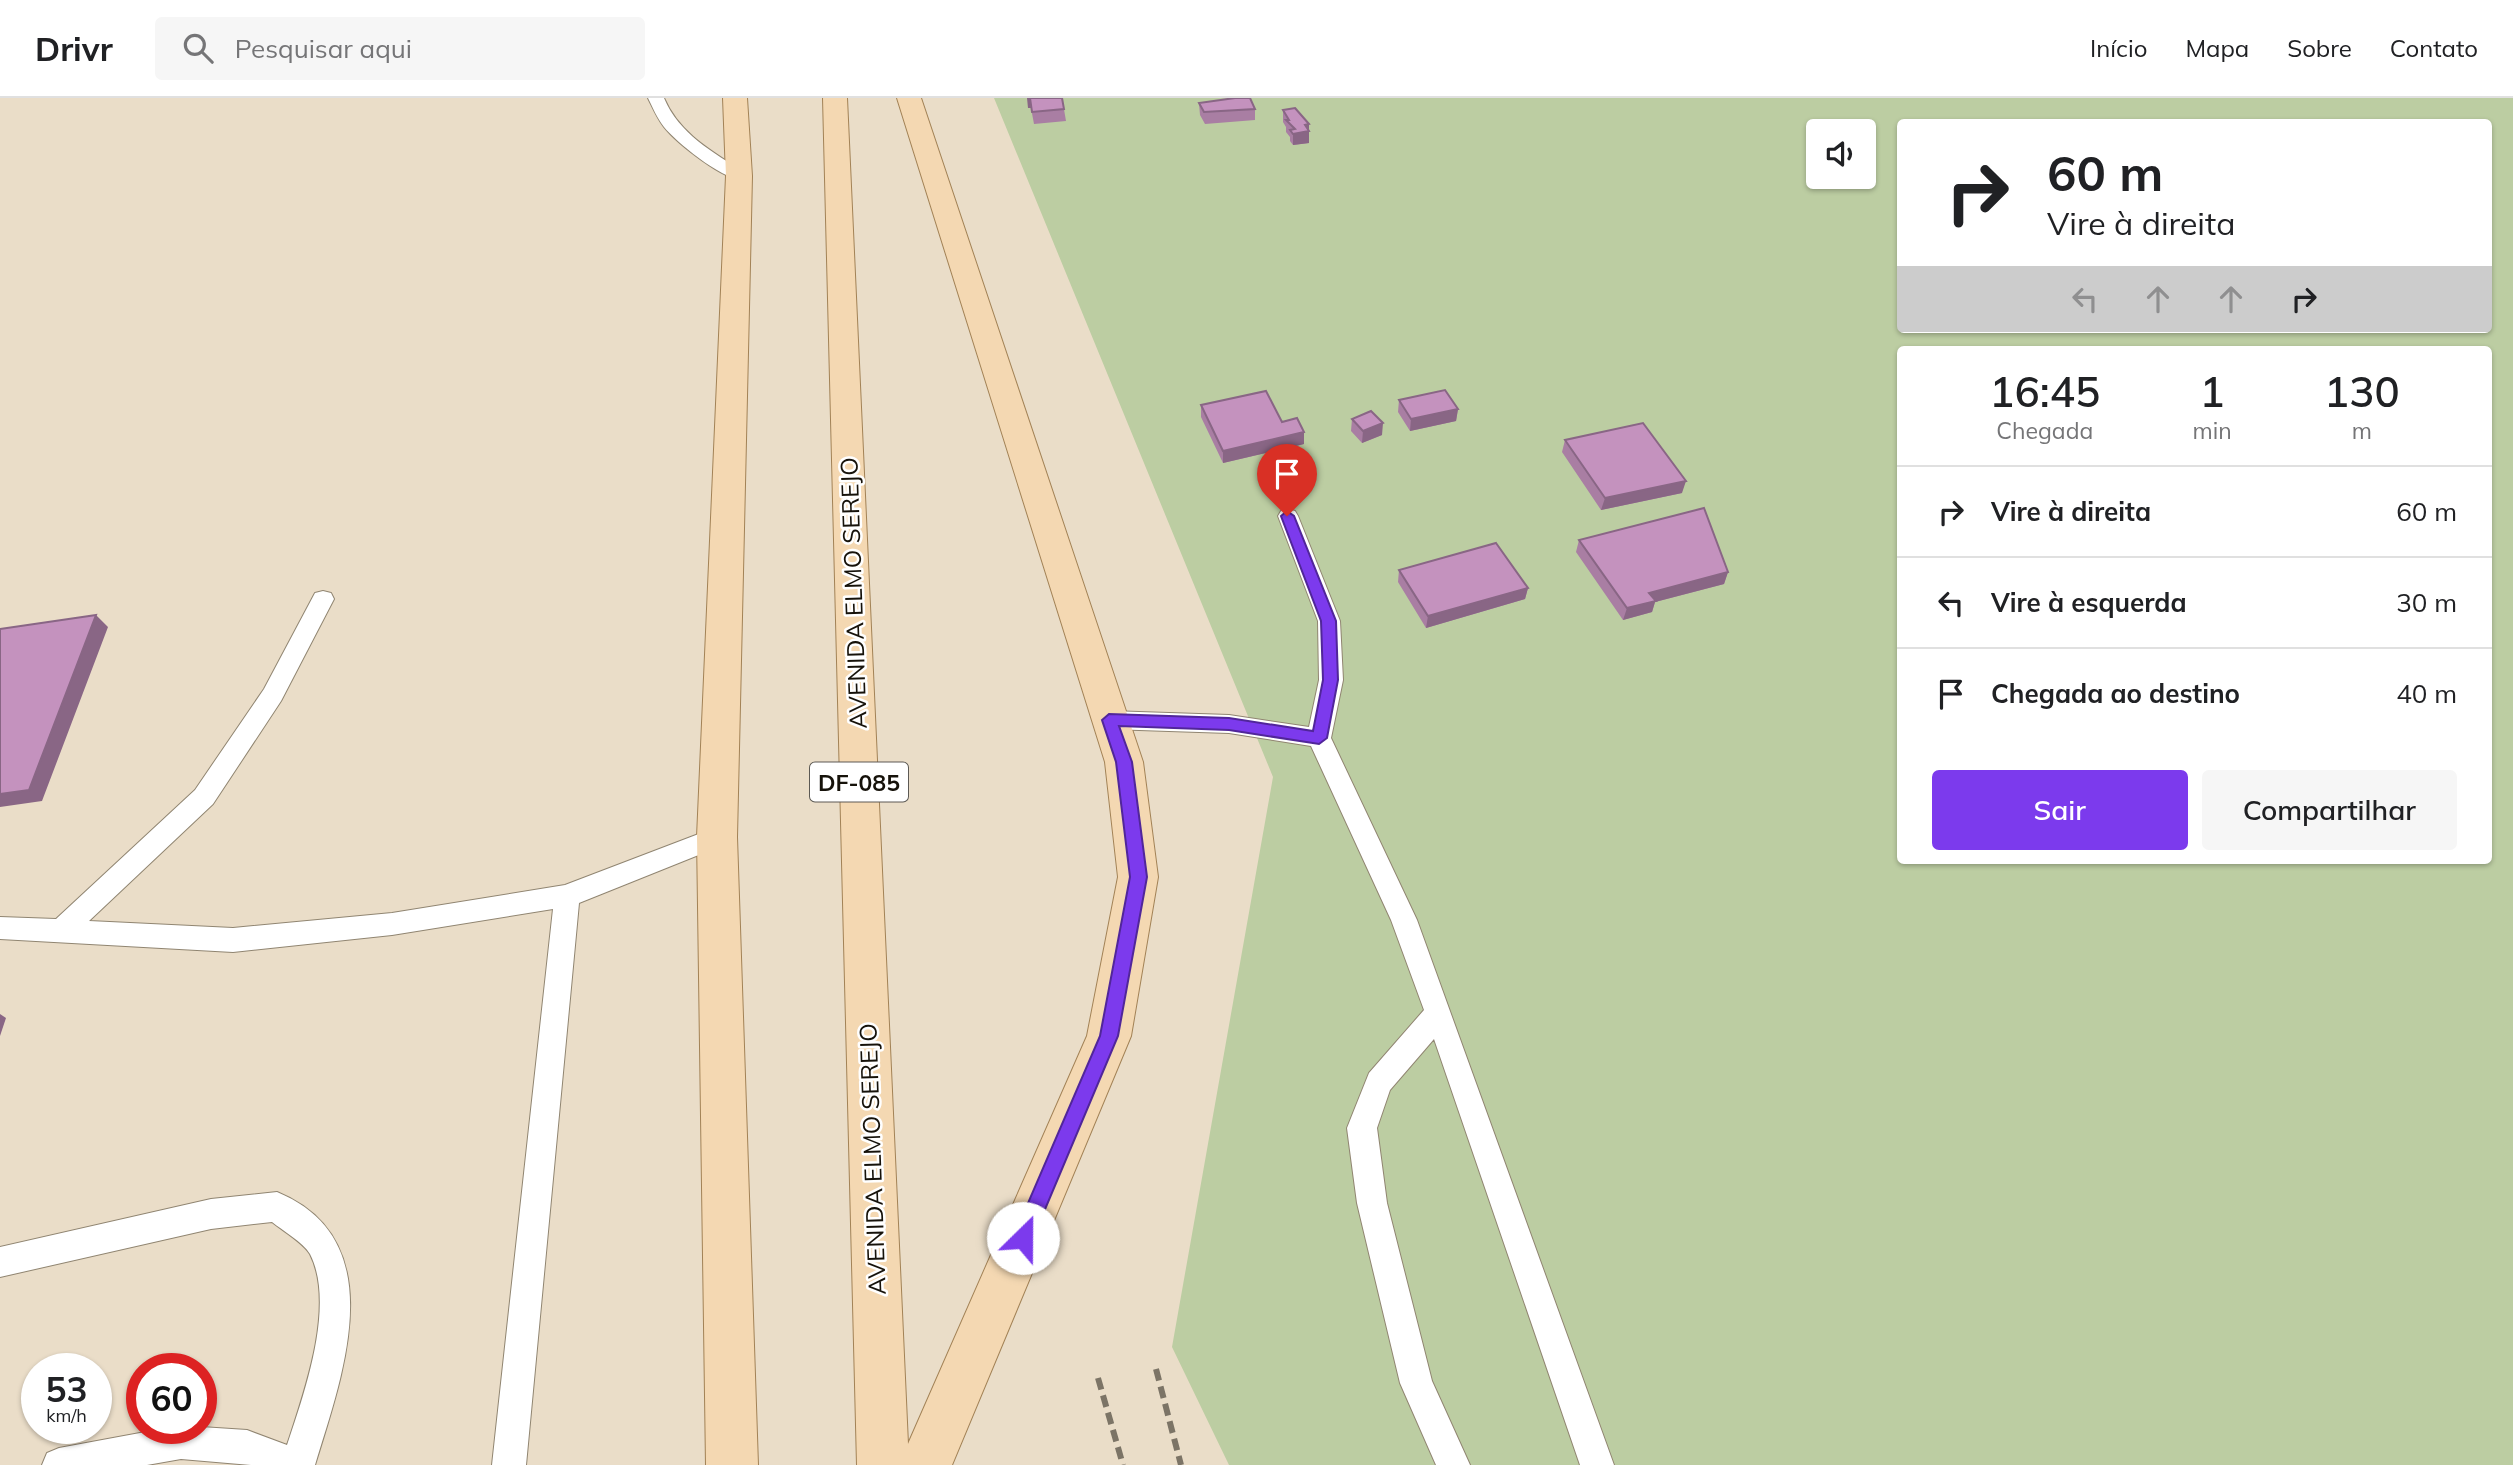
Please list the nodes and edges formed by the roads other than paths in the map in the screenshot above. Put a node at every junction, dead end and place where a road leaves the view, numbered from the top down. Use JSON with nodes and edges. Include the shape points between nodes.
{"nodes":[{"id":1,"x":656,"y":98,"type":"edge"},
{"id":2,"x":735,"y":98,"type":"edge"},
{"id":3,"x":835,"y":98,"type":"edge"},
{"id":4,"x":909,"y":98,"type":"edge"},
{"id":5,"x":739,"y":176,"type":"junction"},
{"id":6,"x":1287,"y":516,"type":"dead end"},
{"id":7,"x":323,"y":599,"type":"dead end"},
{"id":8,"x":1109,"y":720,"type":"junction"},
{"id":9,"x":1319,"y":738,"type":"junction"},
{"id":10,"x":717,"y":837,"type":"junction"},
{"id":11,"x":567,"y":896,"type":"junction"},
{"id":12,"x":0,"y":928,"type":"edge"},
{"id":13,"x":59,"y":933,"type":"junction"},
{"id":14,"x":1439,"y":1013,"type":"junction"},
{"id":15,"x":0,"y":1262,"type":"edge"},
{"id":16,"x":59,"y":1465,"type":"edge"},
{"id":17,"x":297,"y":1465,"type":"edge"},
{"id":18,"x":509,"y":1465,"type":"edge"},
{"id":19,"x":732,"y":1465,"type":"edge"},
{"id":20,"x":883,"y":1465,"type":"edge"},
{"id":21,"x":926,"y":1465,"type":"edge"},
{"id":22,"x":1453,"y":1465,"type":"edge"},
{"id":23,"x":1597,"y":1465,"type":"edge"}],
"edges":[{"from":1,"to":5,"type":"lane","via":[[661,113],[681,137]]},
{"from":2,"to":5,"type":"main road"},
{"from":3,"to":20,"type":"main road","name":"AVENIDA ELMO SEREJO","number":"DF-085"},
{"from":4,"to":8,"type":"main road"},
{"from":5,"to":10,"type":"main road"},
{"from":6,"to":9,"type":"lane","via":[[1329,621],[1331,680]]},
{"from":7,"to":13,"type":"lane","via":[[273,695],[204,797]]},
{"from":8,"to":9,"type":"lane","via":[[1229,724]]},
{"from":8,"to":21,"type":"main road","via":[[1124,762],[1139,877],[1109,1036]]},
{"from":9,"to":14,"type":"lane","via":[[1404,920]]},
{"from":10,"to":11,"type":"lane"},
{"from":10,"to":19,"type":"main road"},
{"from":11,"to":13,"type":"lane","via":[[392,924],[233,940]]},
{"from":11,"to":18,"type":"lane"},
{"from":12,"to":13,"type":"lane"},
{"from":14,"to":22,"type":"lane","via":[[1378,1082],[1362,1128],[1372,1203],[1416,1383]]},
{"from":14,"to":23,"type":"lane"},
{"from":15,"to":17,"type":"lane","via":[[211,1214],[277,1207],[321,1242],[335,1284],[330,1361]]},
{"from":16,"to":17,"type":"lane","via":[[181,1442],[247,1447]]}]}
